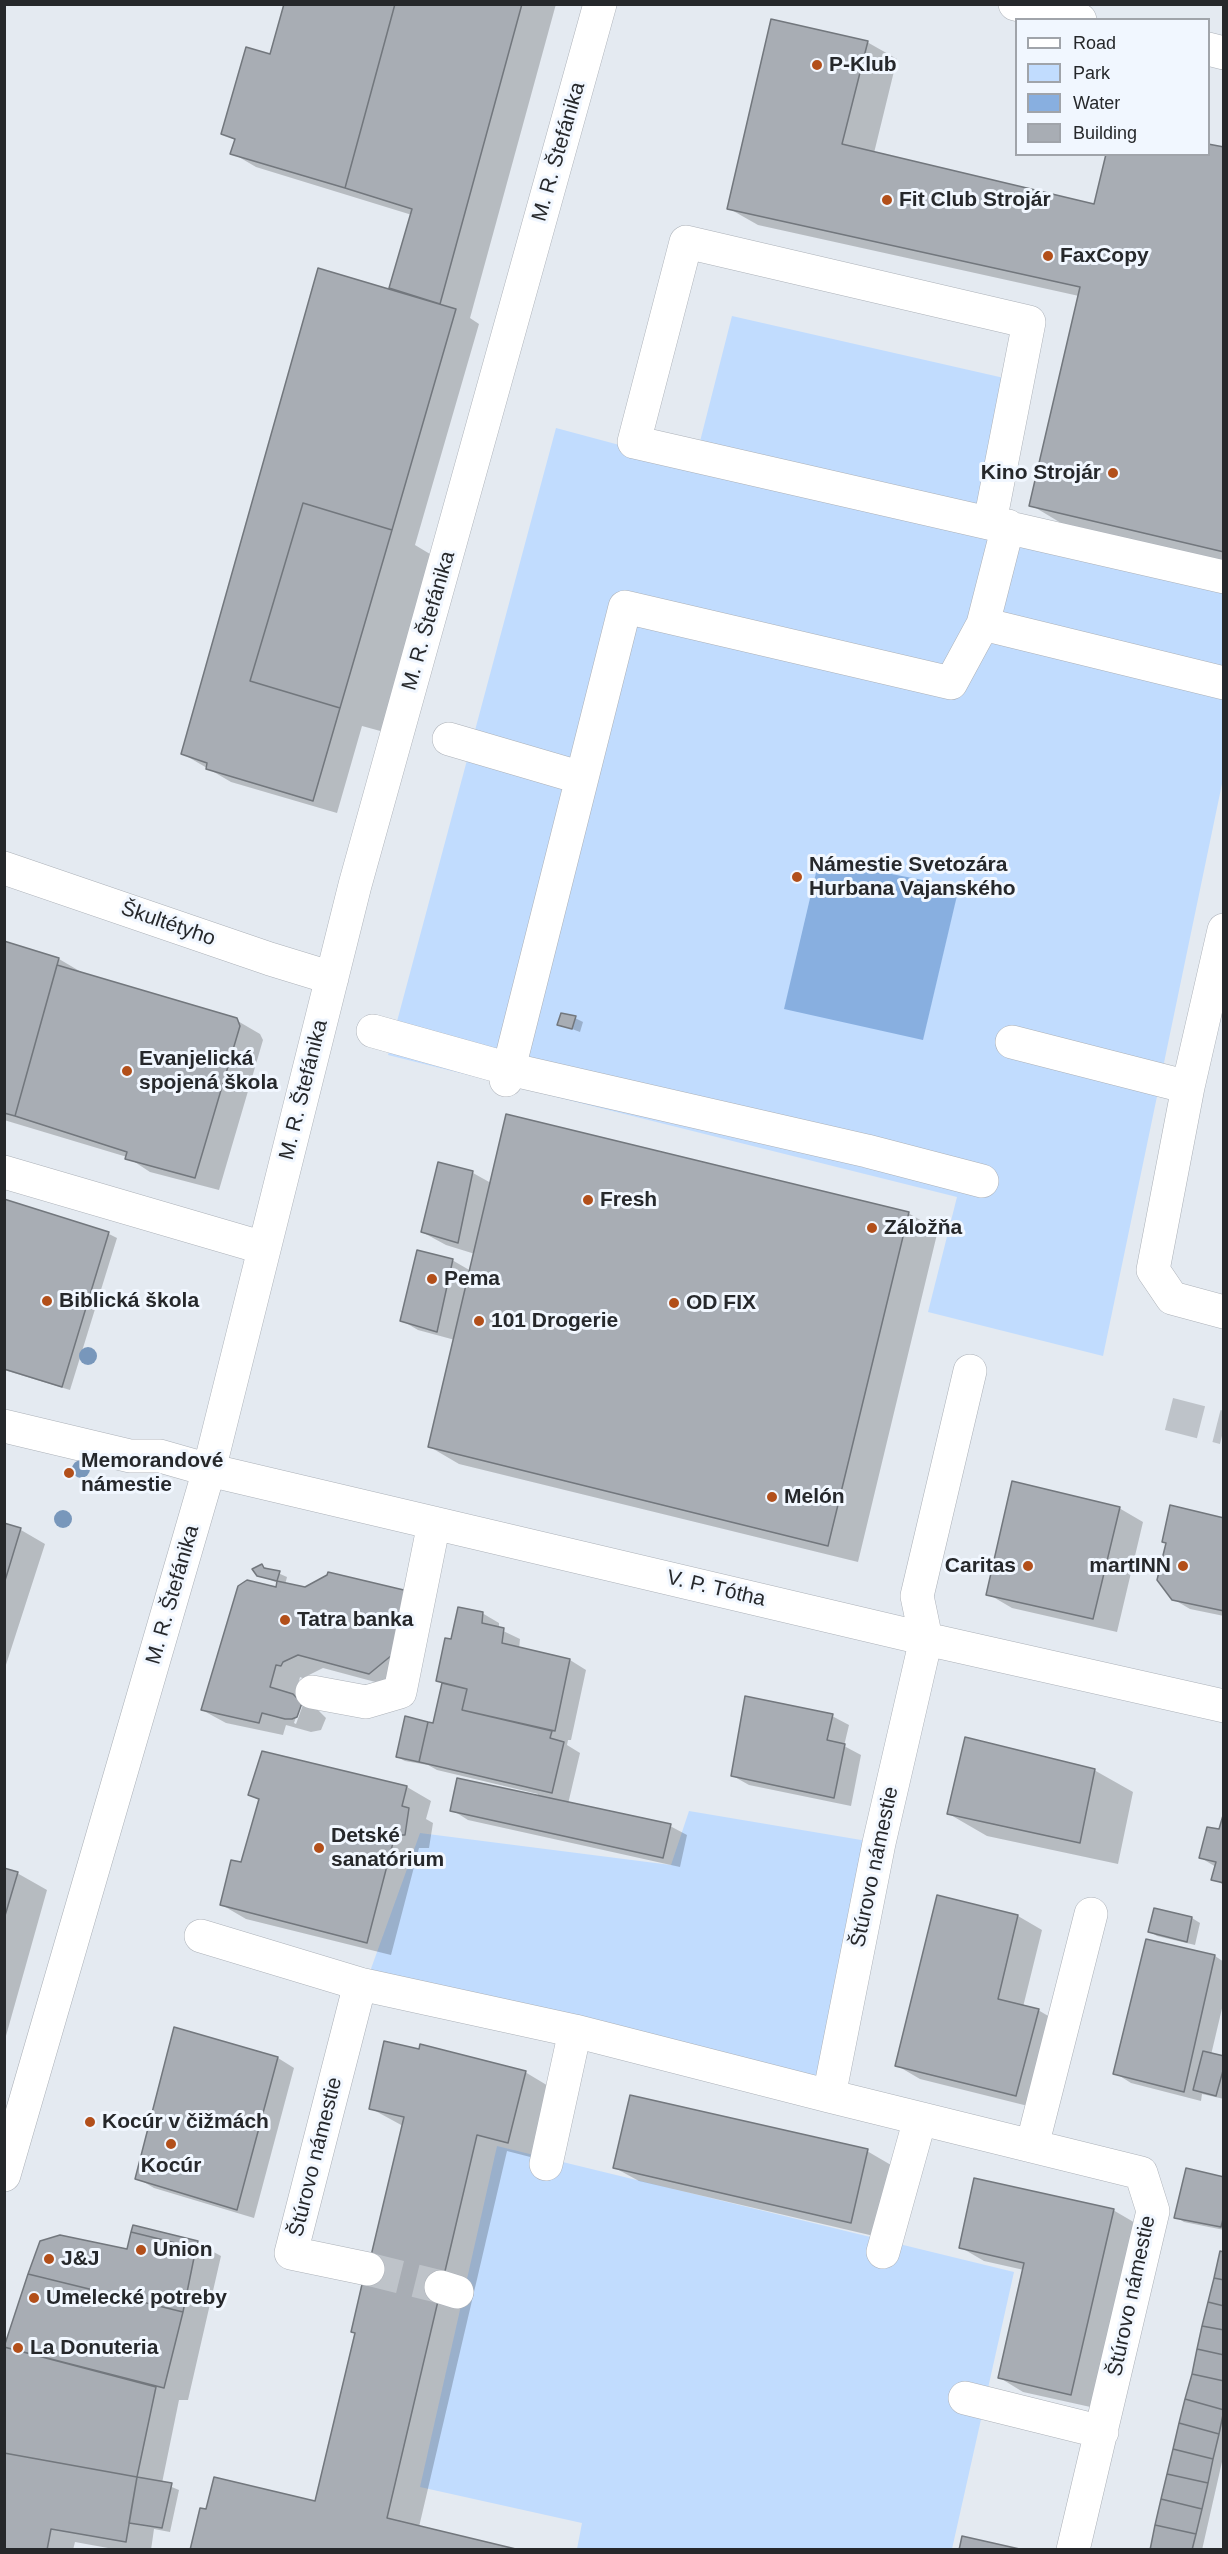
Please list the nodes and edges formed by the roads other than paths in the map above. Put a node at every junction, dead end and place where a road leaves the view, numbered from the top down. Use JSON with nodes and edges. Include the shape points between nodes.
{"nodes":[{"id":1,"x":600,"y":4,"type":"edge"},
{"id":2,"x":1015,"y":4,"type":"edge"},
{"id":3,"x":1072,"y":18,"type":"edge"},
{"id":4,"x":999,"y":524,"type":"junction"},
{"id":5,"x":1224,"y":577,"type":"edge"},
{"id":6,"x":983,"y":624,"type":"junction"},
{"id":7,"x":1224,"y":683,"type":"edge"},
{"id":8,"x":449,"y":739,"type":"dead end"},
{"id":9,"x":582,"y":778,"type":"junction"},
{"id":10,"x":4,"y":868,"type":"edge"},
{"id":11,"x":1224,"y":930,"type":"edge"},
{"id":12,"x":332,"y":978,"type":"junction"},
{"id":13,"x":374,"y":1031,"type":"dead end"},
{"id":14,"x":1012,"y":1042,"type":"dead end"},
{"id":15,"x":507,"y":1074,"type":"junction"},
{"id":16,"x":1188,"y":1087,"type":"junction"},
{"id":17,"x":4,"y":1172,"type":"edge"},
{"id":18,"x":982,"y":1181,"type":"dead end"},
{"id":19,"x":264,"y":1248,"type":"junction"},
{"id":20,"x":1224,"y":1312,"type":"edge"},
{"id":21,"x":970,"y":1371,"type":"dead end"},
{"id":22,"x":4,"y":1426,"type":"edge"},
{"id":23,"x":209,"y":1470,"type":"junction"},
{"id":24,"x":434,"y":1522,"type":"junction"},
{"id":25,"x":926,"y":1639,"type":"junction"},
{"id":26,"x":312,"y":1692,"type":"dead end"},
{"id":27,"x":1224,"y":1706,"type":"edge"},
{"id":28,"x":1091,"y":1914,"type":"dead end"},
{"id":29,"x":201,"y":1936,"type":"dead end"},
{"id":30,"x":360,"y":1984,"type":"junction"},
{"id":31,"x":574,"y":2031,"type":"junction"},
{"id":32,"x":829,"y":2096,"type":"junction"},
{"id":33,"x":920,"y":2119,"type":"junction"},
{"id":34,"x":1032,"y":2146,"type":"junction"},
{"id":35,"x":546,"y":2164,"type":"dead end"},
{"id":36,"x":4,"y":2175,"type":"edge"},
{"id":37,"x":883,"y":2252,"type":"dead end"},
{"id":38,"x":368,"y":2269,"type":"tunnel mouth"},
{"id":39,"x":965,"y":2398,"type":"dead end"},
{"id":40,"x":1102,"y":2432,"type":"junction"},
{"id":41,"x":1073,"y":2550,"type":"edge"}],
"edges":[{"from":1,"to":12,"type":"street","name":"M. R. Štefánika"},
{"from":2,"to":3,"type":"street"},
{"from":4,"to":4,"type":"street","via":[[1029,322],[686,242],[634,442]]},
{"from":4,"to":5,"type":"street"},
{"from":4,"to":6,"type":"street"},
{"from":6,"to":7,"type":"street"},
{"from":6,"to":9,"type":"street","via":[[951,683],[625,607]]},
{"from":8,"to":9,"type":"street"},
{"from":9,"to":15,"type":"street"},
{"from":10,"to":12,"type":"street","name":"Škultétyho"},
{"from":11,"to":16,"type":"street"},
{"from":12,"to":19,"type":"street","name":"M. R. Štefánika"},
{"from":13,"to":15,"type":"street"},
{"from":14,"to":16,"type":"street"},
{"from":15,"to":18,"type":"street","via":[[867,1151]]},
{"from":16,"to":20,"type":"street","via":[[1153,1270],[1172,1298]]},
{"from":17,"to":19,"type":"street"},
{"from":19,"to":23,"type":"street","name":"M. R. Štefánika"},
{"from":21,"to":25,"type":"street","via":[[917,1596]]},
{"from":22,"to":23,"type":"street","name":"V. P. Tótha","via":[[130,1456],[160,1456]]},
{"from":23,"to":24,"type":"street","name":"V. P. Tótha"},
{"from":23,"to":36,"type":"street","name":"M. R. Štefánika"},
{"from":24,"to":25,"type":"street","name":"V. P. Tótha"},
{"from":24,"to":26,"type":"street","via":[[400,1692],[366,1702]]},
{"from":25,"to":27,"type":"street","name":"V. P. Tótha"},
{"from":25,"to":32,"type":"street","name":"Štúrovo námestie","via":[[879,1843]]},
{"from":28,"to":34,"type":"street"},
{"from":29,"to":30,"type":"street","name":"Štúrovo námestie"},
{"from":30,"to":31,"type":"street","name":"Štúrovo námestie"},
{"from":30,"to":38,"type":"street","name":"Štúrovo námestie","via":[[291,2253]]},
{"from":31,"to":32,"type":"street","name":"Štúrovo námestie"},
{"from":31,"to":35,"type":"street"},
{"from":32,"to":33,"type":"street","name":"Štúrovo námestie"},
{"from":33,"to":34,"type":"street","name":"Štúrovo námestie"},
{"from":33,"to":37,"type":"street"},
{"from":34,"to":40,"type":"street","name":"Štúrovo námestie","via":[[1141,2173],[1153,2211]]},
{"from":39,"to":40,"type":"street"},
{"from":40,"to":41,"type":"street","name":"Štúrovo námestie"}]}
